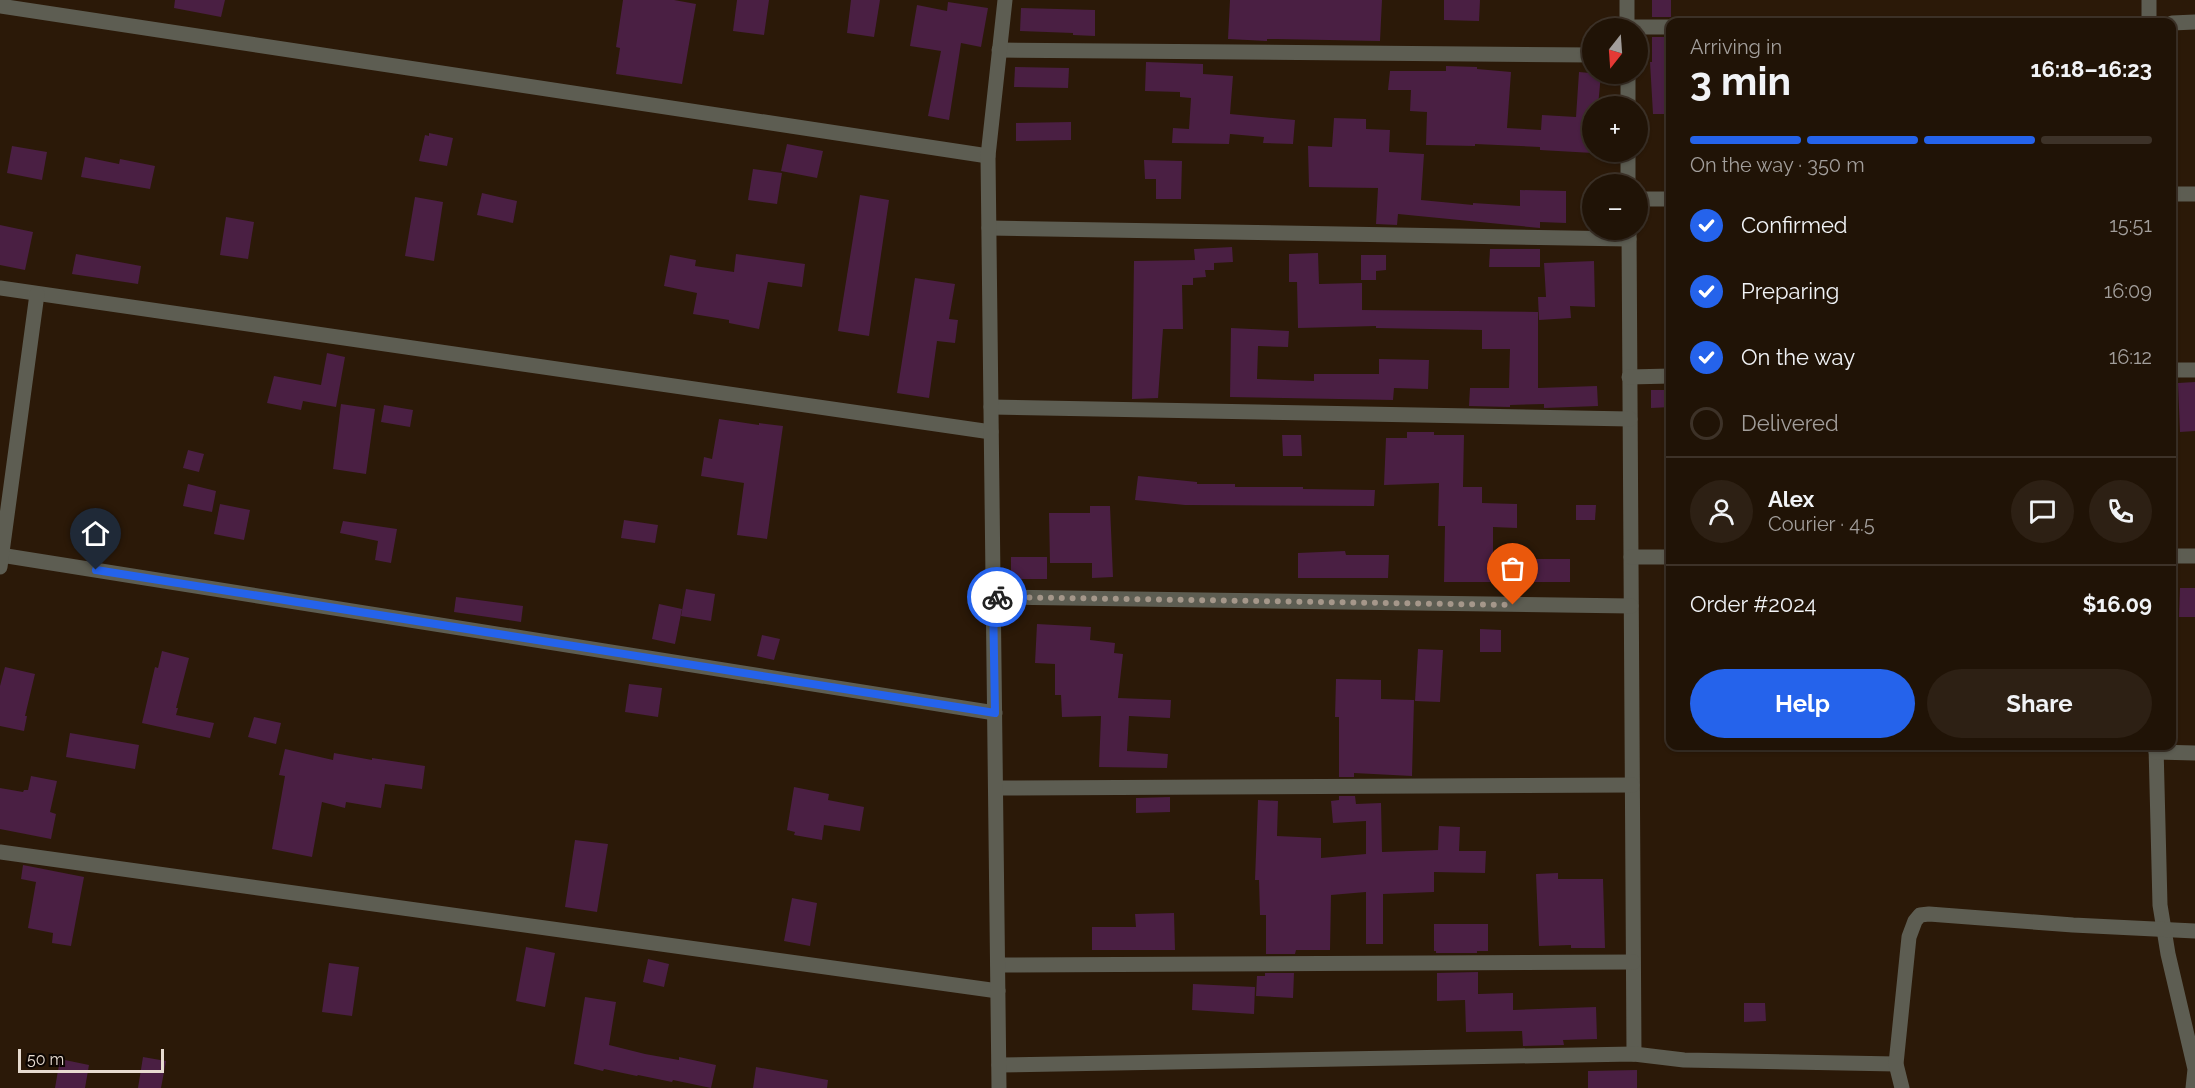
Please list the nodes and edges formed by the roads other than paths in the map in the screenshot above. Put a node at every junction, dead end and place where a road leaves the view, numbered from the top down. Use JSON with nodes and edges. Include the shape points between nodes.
{"nodes":[{"id":1,"x":1005,"y":0,"type":"edge"},
{"id":2,"x":1627,"y":0,"type":"edge"},
{"id":3,"x":2149,"y":0,"type":"edge"},
{"id":4,"x":0,"y":6,"type":"edge"},
{"id":5,"x":1627,"y":18,"type":"edge"},
{"id":6,"x":2149,"y":18,"type":"edge"},
{"id":7,"x":2195,"y":22,"type":"edge"},
{"id":8,"x":2176,"y":23,"type":"edge"},
{"id":9,"x":1666,"y":27,"type":"edge"},
{"id":10,"x":1648,"y":28,"type":"edge"},
{"id":11,"x":999,"y":50,"type":"junction"},
{"id":12,"x":1582,"y":55,"type":"edge"},
{"id":13,"x":988,"y":156,"type":"junction"},
{"id":14,"x":2176,"y":194,"type":"edge"},
{"id":15,"x":2195,"y":194,"type":"edge"},
{"id":16,"x":1648,"y":199,"type":"edge"},
{"id":17,"x":1666,"y":199,"type":"edge"},
{"id":18,"x":989,"y":228,"type":"junction"},
{"id":19,"x":1582,"y":234,"type":"edge"},
{"id":20,"x":1629,"y":240,"type":"edge"},
{"id":21,"x":0,"y":288,"type":"edge"},
{"id":22,"x":37,"y":294,"type":"junction"},
{"id":23,"x":2176,"y":370,"type":"edge"},
{"id":24,"x":2195,"y":370,"type":"edge"},
{"id":25,"x":1666,"y":376,"type":"edge"},
{"id":26,"x":1629,"y":377,"type":"junction"},
{"id":27,"x":991,"y":407,"type":"junction"},
{"id":28,"x":1630,"y":419,"type":"junction"},
{"id":29,"x":992,"y":432,"type":"junction"},
{"id":30,"x":2176,"y":556,"type":"edge"},
{"id":31,"x":2195,"y":556,"type":"edge"},
{"id":32,"x":1630,"y":557,"type":"junction"},
{"id":33,"x":1666,"y":557,"type":"edge"},
{"id":34,"x":1,"y":559,"type":"edge"},
{"id":35,"x":993,"y":597,"type":"junction"},
{"id":36,"x":1631,"y":606,"type":"junction"},
{"id":37,"x":995,"y":713,"type":"junction"},
{"id":38,"x":2156,"y":750,"type":"edge"},
{"id":39,"x":2166,"y":750,"type":"edge"},
{"id":40,"x":2195,"y":753,"type":"edge"},
{"id":41,"x":1632,"y":785,"type":"junction"},
{"id":42,"x":996,"y":788,"type":"junction"},
{"id":43,"x":0,"y":852,"type":"edge"},
{"id":44,"x":2165,"y":928,"type":"junction"},
{"id":45,"x":2195,"y":931,"type":"edge"},
{"id":46,"x":1633,"y":962,"type":"junction"},
{"id":47,"x":998,"y":965,"type":"junction"},
{"id":48,"x":998,"y":992,"type":"junction"},
{"id":49,"x":1634,"y":1054,"type":"junction"},
{"id":50,"x":1896,"y":1064,"type":"junction"},
{"id":51,"x":999,"y":1065,"type":"junction"},
{"id":52,"x":999,"y":1088,"type":"edge"},
{"id":53,"x":1902,"y":1088,"type":"edge"},
{"id":54,"x":2193,"y":1088,"type":"edge"}],
"edges":[{"from":1,"to":11,"type":"street"},
{"from":2,"to":5,"type":"street"},
{"from":3,"to":6,"type":"street"},
{"from":4,"to":13,"type":"street"},
{"from":7,"to":8,"type":"street"},
{"from":9,"to":10,"type":"street"},
{"from":11,"to":12,"type":"street"},
{"from":11,"to":13,"type":"street"},
{"from":13,"to":18,"type":"street"},
{"from":14,"to":15,"type":"street"},
{"from":16,"to":17,"type":"street"},
{"from":18,"to":19,"type":"street"},
{"from":18,"to":27,"type":"street"},
{"from":20,"to":26,"type":"street"},
{"from":21,"to":22,"type":"street"},
{"from":22,"to":29,"type":"street"},
{"from":22,"to":34,"type":"street"},
{"from":23,"to":24,"type":"street"},
{"from":25,"to":26,"type":"street"},
{"from":26,"to":28,"type":"street"},
{"from":27,"to":28,"type":"street"},
{"from":27,"to":29,"type":"street"},
{"from":28,"to":32,"type":"street"},
{"from":29,"to":35,"type":"street"},
{"from":30,"to":31,"type":"street"},
{"from":32,"to":33,"type":"street"},
{"from":32,"to":36,"type":"street"},
{"from":34,"to":37,"type":"street"},
{"from":35,"to":36,"type":"street"},
{"from":35,"to":37,"type":"street"},
{"from":36,"to":41,"type":"street"},
{"from":37,"to":42,"type":"street"},
{"from":38,"to":44,"type":"street","via":[[2160,905]]},
{"from":39,"to":40,"type":"street"},
{"from":41,"to":42,"type":"street"},
{"from":41,"to":46,"type":"street"},
{"from":42,"to":47,"type":"street"},
{"from":43,"to":48,"type":"street"},
{"from":44,"to":45,"type":"street"},
{"from":44,"to":50,"type":"street","via":[[1920,915],[1909,937]]},
{"from":44,"to":54,"type":"street","via":[[2195,1070]]},
{"from":46,"to":47,"type":"street"},
{"from":46,"to":49,"type":"street"},
{"from":47,"to":48,"type":"street"},
{"from":48,"to":51,"type":"street"},
{"from":49,"to":50,"type":"street","via":[[1684,1060]]},
{"from":49,"to":51,"type":"street"},
{"from":50,"to":53,"type":"street"},
{"from":51,"to":52,"type":"street"}]}
